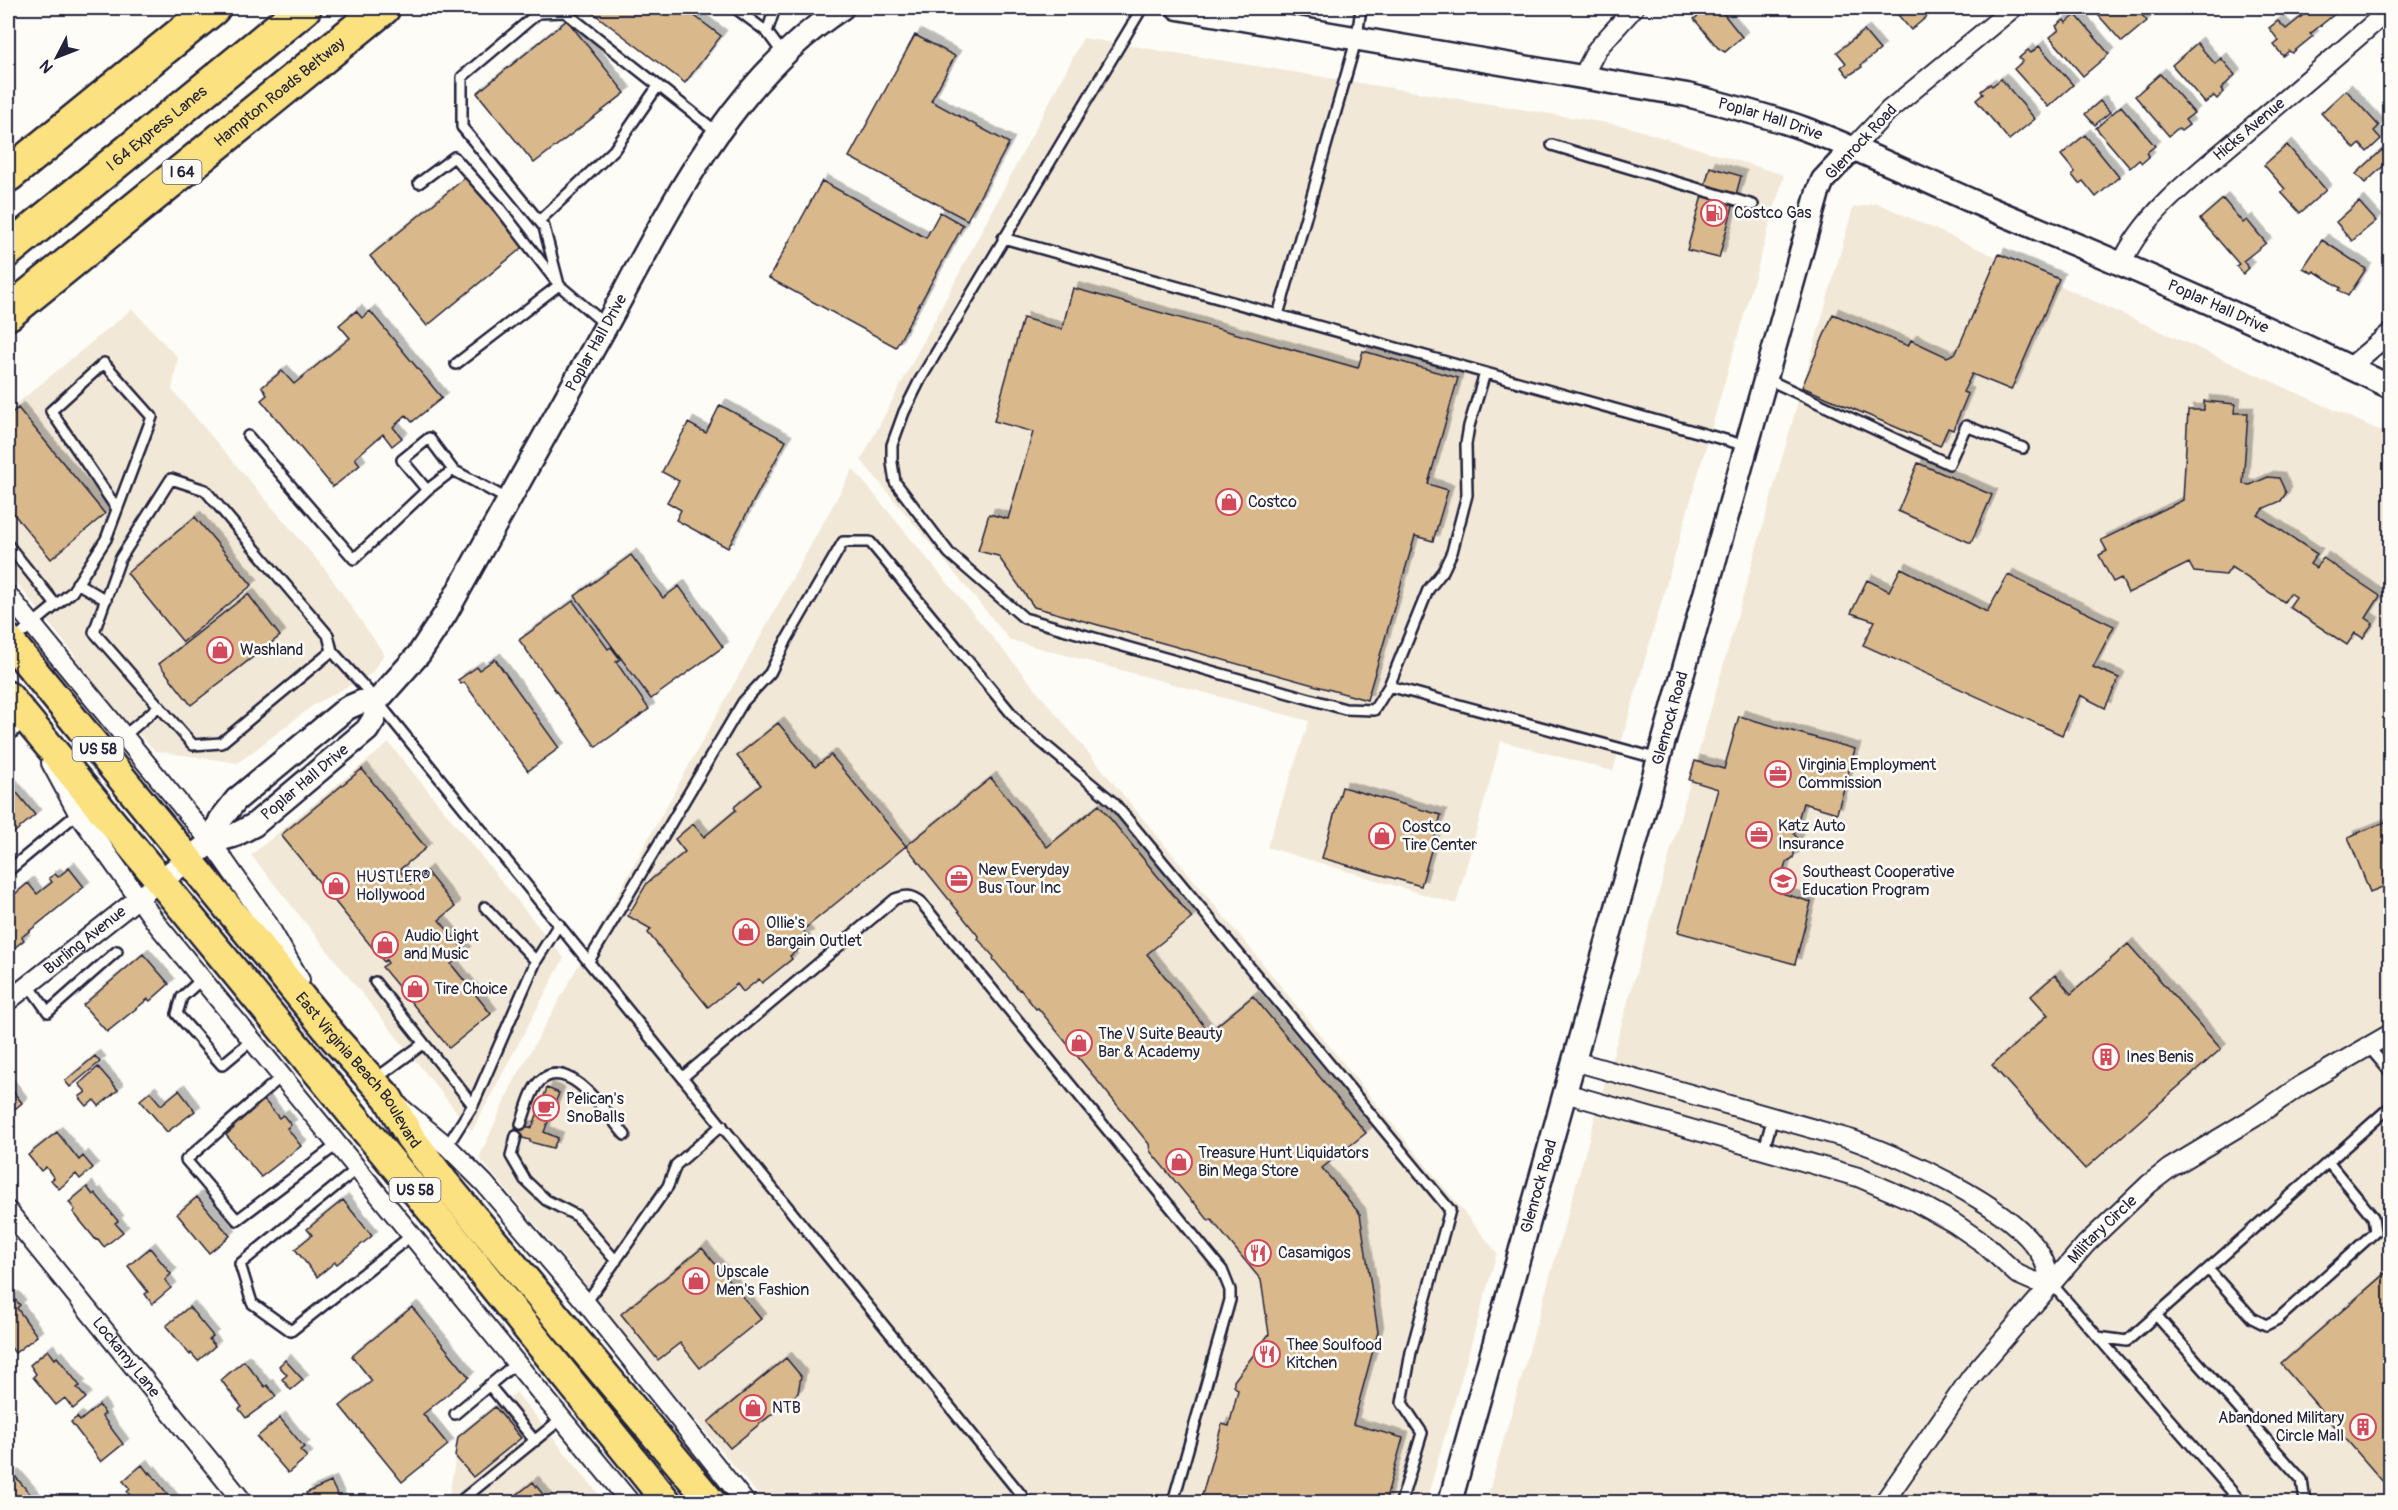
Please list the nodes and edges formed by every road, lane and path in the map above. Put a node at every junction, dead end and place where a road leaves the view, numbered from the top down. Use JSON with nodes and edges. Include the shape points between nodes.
{"nodes":[{"id":1,"x":213,"y":8,"type":"edge"},
{"id":2,"x":304,"y":8,"type":"edge"},
{"id":3,"x":383,"y":8,"type":"edge"},
{"id":4,"x":735,"y":8,"type":"edge"},
{"id":5,"x":775,"y":8,"type":"edge"},
{"id":6,"x":842,"y":8,"type":"edge"},
{"id":7,"x":1142,"y":8,"type":"edge"},
{"id":8,"x":1178,"y":8,"type":"edge"},
{"id":9,"x":1361,"y":8,"type":"edge"},
{"id":10,"x":1634,"y":8,"type":"edge"},
{"id":11,"x":2013,"y":8,"type":"edge"},
{"id":12,"x":2384,"y":15,"type":"edge"},
{"id":13,"x":767,"y":32,"type":"junction"},
{"id":14,"x":1357,"y":38,"type":"junction"},
{"id":15,"x":784,"y":55,"type":"junction"},
{"id":16,"x":1583,"y":76,"type":"junction"},
{"id":17,"x":658,"y":86,"type":"junction"},
{"id":18,"x":717,"y":132,"type":"junction"},
{"id":19,"x":1552,"y":145,"type":"dead end"},
{"id":20,"x":1853,"y":148,"type":"junction"},
{"id":21,"x":8,"y":175,"type":"edge"},
{"id":22,"x":419,"y":183,"type":"dead end"},
{"id":23,"x":1753,"y":205,"type":"dead end"},
{"id":24,"x":539,"y":221,"type":"junction"},
{"id":25,"x":1003,"y":238,"type":"junction"},
{"id":26,"x":8,"y":250,"type":"edge"},
{"id":27,"x":2122,"y":263,"type":"junction"},
{"id":28,"x":559,"y":285,"type":"junction"},
{"id":29,"x":8,"y":313,"type":"edge"},
{"id":30,"x":1278,"y":315,"type":"junction"},
{"id":31,"x":606,"y":325,"type":"junction"},
{"id":32,"x":2391,"y":333,"type":"edge"},
{"id":33,"x":456,"y":364,"type":"dead end"},
{"id":34,"x":2350,"y":367,"type":"junction"},
{"id":35,"x":1485,"y":373,"type":"junction"},
{"id":36,"x":1766,"y":379,"type":"junction"},
{"id":37,"x":2391,"y":387,"type":"edge"},
{"id":38,"x":248,"y":436,"type":"dead end"},
{"id":39,"x":1747,"y":446,"type":"junction"},
{"id":40,"x":2023,"y":448,"type":"dead end"},
{"id":41,"x":453,"y":470,"type":"junction"},
{"id":42,"x":427,"y":490,"type":"junction"},
{"id":43,"x":509,"y":500,"type":"junction"},
{"id":44,"x":117,"y":509,"type":"junction"},
{"id":45,"x":8,"y":545,"type":"edge"},
{"id":46,"x":77,"y":583,"type":"junction"},
{"id":47,"x":8,"y":595,"type":"edge"},
{"id":48,"x":106,"y":600,"type":"junction"},
{"id":49,"x":56,"y":605,"type":"junction"},
{"id":50,"x":16,"y":635,"type":"edge"},
{"id":51,"x":332,"y":651,"type":"junction"},
{"id":52,"x":1389,"y":687,"type":"junction"},
{"id":53,"x":8,"y":696,"type":"edge"},
{"id":54,"x":377,"y":701,"type":"junction"},
{"id":55,"x":159,"y":706,"type":"junction"},
{"id":56,"x":17,"y":728,"type":"edge"},
{"id":57,"x":124,"y":736,"type":"junction"},
{"id":58,"x":1659,"y":759,"type":"junction"},
{"id":59,"x":78,"y":813,"type":"junction"},
{"id":60,"x":211,"y":842,"type":"junction"},
{"id":61,"x":188,"y":859,"type":"junction"},
{"id":62,"x":8,"y":871,"type":"edge"},
{"id":63,"x":160,"y":881,"type":"junction"},
{"id":64,"x":137,"y":898,"type":"junction"},
{"id":65,"x":485,"y":907,"type":"dead end"},
{"id":66,"x":559,"y":924,"type":"junction"},
{"id":67,"x":117,"y":951,"type":"dead end"},
{"id":68,"x":589,"y":961,"type":"junction"},
{"id":69,"x":536,"y":962,"type":"junction"},
{"id":70,"x":202,"y":979,"type":"junction"},
{"id":71,"x":375,"y":982,"type":"dead end"},
{"id":72,"x":28,"y":984,"type":"junction"},
{"id":73,"x":8,"y":1001,"type":"edge"},
{"id":74,"x":2391,"y":1034,"type":"edge"},
{"id":75,"x":252,"y":1040,"type":"junction"},
{"id":76,"x":335,"y":1040,"type":"junction"},
{"id":77,"x":423,"y":1044,"type":"junction"},
{"id":78,"x":2368,"y":1046,"type":"junction"},
{"id":79,"x":1574,"y":1061,"type":"junction"},
{"id":80,"x":2391,"y":1072,"type":"edge"},
{"id":81,"x":282,"y":1076,"type":"junction"},
{"id":82,"x":683,"y":1077,"type":"junction"},
{"id":83,"x":380,"y":1089,"type":"junction"},
{"id":84,"x":1564,"y":1093,"type":"junction"},
{"id":85,"x":473,"y":1105,"type":"junction"},
{"id":86,"x":2391,"y":1107,"type":"edge"},
{"id":87,"x":1773,"y":1117,"type":"junction"},
{"id":88,"x":521,"y":1124,"type":"dead end"},
{"id":89,"x":722,"y":1125,"type":"junction"},
{"id":90,"x":625,"y":1135,"type":"dead end"},
{"id":91,"x":516,"y":1136,"type":"dead end"},
{"id":92,"x":338,"y":1144,"type":"junction"},
{"id":93,"x":447,"y":1146,"type":"junction"},
{"id":94,"x":1764,"y":1149,"type":"junction"},
{"id":95,"x":2328,"y":1162,"type":"junction"},
{"id":96,"x":358,"y":1168,"type":"junction"},
{"id":97,"x":8,"y":1211,"type":"edge"},
{"id":98,"x":14,"y":1230,"type":"edge"},
{"id":99,"x":412,"y":1235,"type":"junction"},
{"id":100,"x":616,"y":1261,"type":"junction"},
{"id":101,"x":2208,"y":1269,"type":"junction"},
{"id":102,"x":2051,"y":1283,"type":"junction"},
{"id":103,"x":586,"y":1303,"type":"junction"},
{"id":104,"x":2156,"y":1315,"type":"junction"},
{"id":105,"x":2098,"y":1337,"type":"junction"},
{"id":106,"x":516,"y":1364,"type":"junction"},
{"id":107,"x":489,"y":1385,"type":"junction"},
{"id":108,"x":455,"y":1413,"type":"dead end"},
{"id":109,"x":561,"y":1419,"type":"junction"},
{"id":110,"x":535,"y":1441,"type":"junction"},
{"id":111,"x":463,"y":1499,"type":"dead end"},
{"id":112,"x":243,"y":1503,"type":"edge"},
{"id":113,"x":630,"y":1503,"type":"edge"},
{"id":114,"x":667,"y":1503,"type":"edge"},
{"id":115,"x":711,"y":1503,"type":"edge"},
{"id":116,"x":745,"y":1503,"type":"edge"},
{"id":117,"x":1027,"y":1503,"type":"edge"},
{"id":118,"x":1173,"y":1503,"type":"edge"},
{"id":119,"x":1401,"y":1503,"type":"edge"},
{"id":120,"x":1450,"y":1503,"type":"edge"},
{"id":121,"x":1884,"y":1503,"type":"edge"},
{"id":122,"x":2241,"y":1503,"type":"edge"},
{"id":123,"x":2305,"y":1503,"type":"edge"}],
"edges":[{"from":1,"to":21,"type":"highway"},
{"from":2,"to":26,"type":"highway","name":"I 64 Express Lanes"},
{"from":3,"to":29,"type":"highway","name":"Hampton Roads Beltway","number":"I 64"},
{"from":4,"to":13,"type":"lane"},
{"from":5,"to":13,"type":"lane"},
{"from":6,"to":15,"type":"street","name":"Poplar Hall Drive","via":[[818,23]]},
{"from":7,"to":25,"type":"lane"},
{"from":8,"to":14,"type":"street","name":"Poplar Hall Drive","via":[[1275,20]]},
{"from":9,"to":14,"type":"lane"},
{"from":10,"to":16,"type":"street","via":[[1600,46]]},
{"from":11,"to":20,"type":"street","name":"Glenrock Road","via":[[1889,110]]},
{"from":12,"to":27,"type":"street","name":"Hicks Avenue","via":[[2143,225]]},
{"from":13,"to":15,"type":"lane"},
{"from":14,"to":16,"type":"street","name":"Poplar Hall Drive"},
{"from":14,"to":30,"type":"lane"},
{"from":15,"to":18,"type":"street","name":"Poplar Hall Drive"},
{"from":16,"to":20,"type":"street","name":"Poplar Hall Drive","via":[[1750,111]]},
{"from":17,"to":18,"type":"lane"},
{"from":17,"to":24,"type":"lane","via":[[614,150]]},
{"from":17,"to":24,"type":"lane","via":[[565,12],[538,13],[462,77],[462,127]]},
{"from":18,"to":31,"type":"street","name":"Poplar Hall Drive"},
{"from":19,"to":23,"type":"lane"},
{"from":20,"to":27,"type":"street","name":"Poplar Hall Drive"},
{"from":20,"to":36,"type":"street","name":"Glenrock Road","via":[[1823,180],[1818,192]]},
{"from":22,"to":28,"type":"lane","via":[[454,157]]},
{"from":24,"to":28,"type":"lane"},
{"from":25,"to":30,"type":"lane"},
{"from":25,"to":52,"type":"lane","via":[[925,371],[892,445],[895,482],[949,553],[1024,618],[1345,709],[1374,710]]},
{"from":27,"to":34,"type":"street","name":"Poplar Hall Drive"},
{"from":28,"to":31,"type":"lane"},
{"from":28,"to":33,"type":"lane"},
{"from":30,"to":35,"type":"lane"},
{"from":31,"to":43,"type":"street","name":"Poplar Hall Drive"},
{"from":32,"to":34,"type":"street"},
{"from":34,"to":37,"type":"street","name":"Poplar Hall Drive"},
{"from":35,"to":39,"type":"lane"},
{"from":35,"to":52,"type":"lane","via":[[1469,426],[1467,495],[1452,552],[1428,590]]},
{"from":36,"to":39,"type":"street","name":"Glenrock Road"},
{"from":36,"to":40,"type":"lane","via":[[1949,464],[1966,426]]},
{"from":38,"to":42,"type":"lane","via":[[354,559]]},
{"from":39,"to":58,"type":"street","name":"Glenrock Road"},
{"from":41,"to":42,"type":"lane"},
{"from":41,"to":42,"type":"lane","via":[[429,438],[402,460]]},
{"from":41,"to":43,"type":"lane"},
{"from":43,"to":54,"type":"street","name":"Poplar Hall Drive","via":[[447,614],[419,654]]},
{"from":44,"to":44,"type":"lane","via":[[152,417],[105,363],[51,411]]},
{"from":44,"to":46,"type":"lane","via":[[106,539]]},
{"from":45,"to":49,"type":"lane"},
{"from":46,"to":48,"type":"lane"},
{"from":46,"to":49,"type":"lane"},
{"from":47,"to":50,"type":"street"},
{"from":48,"to":51,"type":"lane","via":[[120,559],[171,479],[205,490],[328,635]]},
{"from":48,"to":55,"type":"lane","via":[[94,632]]},
{"from":49,"to":50,"type":"lane"},
{"from":50,"to":57,"type":"street"},
{"from":50,"to":61,"type":"main road","name":"East Virginia Beach Boulevard","number":"US 58"},
{"from":51,"to":54,"type":"lane"},
{"from":51,"to":55,"type":"lane","via":[[221,743],[193,745]]},
{"from":52,"to":58,"type":"lane"},
{"from":53,"to":56,"type":"main road","name":"East Virginia Beach Boulevard","number":"US 58"},
{"from":54,"to":60,"type":"street","name":"Poplar Hall Drive","via":[[347,708],[236,800],[221,819]]},
{"from":54,"to":60,"type":"street","name":"Poplar Hall Drive","via":[[374,719],[361,737],[254,825]]},
{"from":54,"to":66,"type":"lane"},
{"from":55,"to":57,"type":"lane"},
{"from":56,"to":59,"type":"street"},
{"from":56,"to":63,"type":"main road","name":"East Virginia Beach Boulevard","number":"US 58"},
{"from":57,"to":60,"type":"street"},
{"from":58,"to":79,"type":"street","name":"Glenrock Road"},
{"from":59,"to":62,"type":"lane"},
{"from":59,"to":64,"type":"street"},
{"from":60,"to":61,"type":"street","name":"Poplar Hall Drive"},
{"from":60,"to":76,"type":"street","via":[[265,920]]},
{"from":61,"to":63,"type":"street","name":"Poplar Hall Drive"},
{"from":61,"to":76,"type":"main road","name":"East Virginia Beach Boulevard","number":"US 58"},
{"from":63,"to":64,"type":"street","name":"Burling Avenue"},
{"from":63,"to":114,"type":"main road","name":"East Virginia Beach Boulevard","number":"US 58"},
{"from":64,"to":70,"type":"street"},
{"from":64,"to":72,"type":"street","name":"Burling Avenue"},
{"from":65,"to":69,"type":"lane"},
{"from":66,"to":68,"type":"lane"},
{"from":66,"to":69,"type":"lane"},
{"from":67,"to":72,"type":"lane","via":[[48,1012]]},
{"from":68,"to":82,"type":"lane"},
{"from":68,"to":119,"type":"lane","via":[[743,702],[770,673],[843,542],[870,542],[1020,724],[1114,803],[1450,1210],[1411,1352],[1402,1403],[1422,1433]]},
{"from":69,"to":85,"type":"lane"},
{"from":70,"to":75,"type":"street"},
{"from":70,"to":75,"type":"lane","via":[[182,997],[177,1014],[222,1065]]},
{"from":71,"to":77,"type":"lane"},
{"from":72,"to":73,"type":"street","name":"Burling Avenue"},
{"from":74,"to":78,"type":"street","name":"Military Circle"},
{"from":75,"to":81,"type":"street"},
{"from":76,"to":83,"type":"main road","name":"East Virginia Beach Boulevard","number":"US 58"},
{"from":77,"to":83,"type":"lane"},
{"from":77,"to":85,"type":"lane"},
{"from":78,"to":80,"type":"lane"},
{"from":78,"to":102,"type":"street","name":"Military Circle","via":[[2170,1168],[2086,1244]]},
{"from":79,"to":84,"type":"street","name":"Glenrock Road"},
{"from":79,"to":87,"type":"street"},
{"from":81,"to":92,"type":"street"},
{"from":81,"to":92,"type":"lane","via":[[186,1160],[237,1220]]},
{"from":82,"to":89,"type":"lane"},
{"from":82,"to":118,"type":"lane","via":[[895,899],[913,896],[920,901],[1222,1270],[1227,1281],[1230,1300]]},
{"from":83,"to":93,"type":"street"},
{"from":83,"to":115,"type":"main road","name":"East Virginia Beach Boulevard","number":"US 58","via":[[444,1182]]},
{"from":84,"to":94,"type":"street"},
{"from":84,"to":120,"type":"street","name":"Glenrock Road"},
{"from":85,"to":93,"type":"lane"},
{"from":86,"to":95,"type":"lane"},
{"from":87,"to":94,"type":"lane"},
{"from":87,"to":102,"type":"street","via":[[1887,1152],[1983,1202],[2020,1229],[2034,1245],[2045,1261]]},
{"from":88,"to":90,"type":"lane","via":[[540,1082],[553,1074],[566,1075],[581,1085]]},
{"from":89,"to":100,"type":"lane","via":[[676,1165],[668,1186]]},
{"from":89,"to":117,"type":"lane"},
{"from":91,"to":100,"type":"lane","via":[[511,1156],[525,1180],[546,1200],[577,1216]]},
{"from":92,"to":96,"type":"street"},
{"from":93,"to":103,"type":"street","via":[[484,1183]]},
{"from":94,"to":102,"type":"street","via":[[1858,1177],[1916,1202],[1983,1243],[2017,1274]]},
{"from":95,"to":101,"type":"lane"},
{"from":95,"to":101,"type":"lane","via":[[2373,1217],[2375,1232],[2278,1319],[2266,1325],[2252,1318]]},
{"from":96,"to":99,"type":"street"},
{"from":96,"to":99,"type":"lane","via":[[240,1264],[252,1303],[291,1330]]},
{"from":97,"to":98,"type":"street","name":"Lockamy Lane"},
{"from":98,"to":112,"type":"street","name":"Lockamy Lane"},
{"from":99,"to":106,"type":"street"},
{"from":100,"to":103,"type":"lane"},
{"from":101,"to":104,"type":"lane"},
{"from":102,"to":105,"type":"lane"},
{"from":102,"to":121,"type":"street","name":"Military Circle","via":[[1971,1377]]},
{"from":103,"to":116,"type":"street"},
{"from":104,"to":105,"type":"lane","via":[[2127,1341]]},
{"from":104,"to":123,"type":"lane","via":[[2301,1480]]},
{"from":105,"to":122,"type":"lane"},
{"from":106,"to":107,"type":"lane"},
{"from":106,"to":109,"type":"street"},
{"from":107,"to":108,"type":"lane"},
{"from":107,"to":110,"type":"lane"},
{"from":109,"to":110,"type":"lane"},
{"from":109,"to":113,"type":"street"},
{"from":110,"to":111,"type":"lane"}]}
